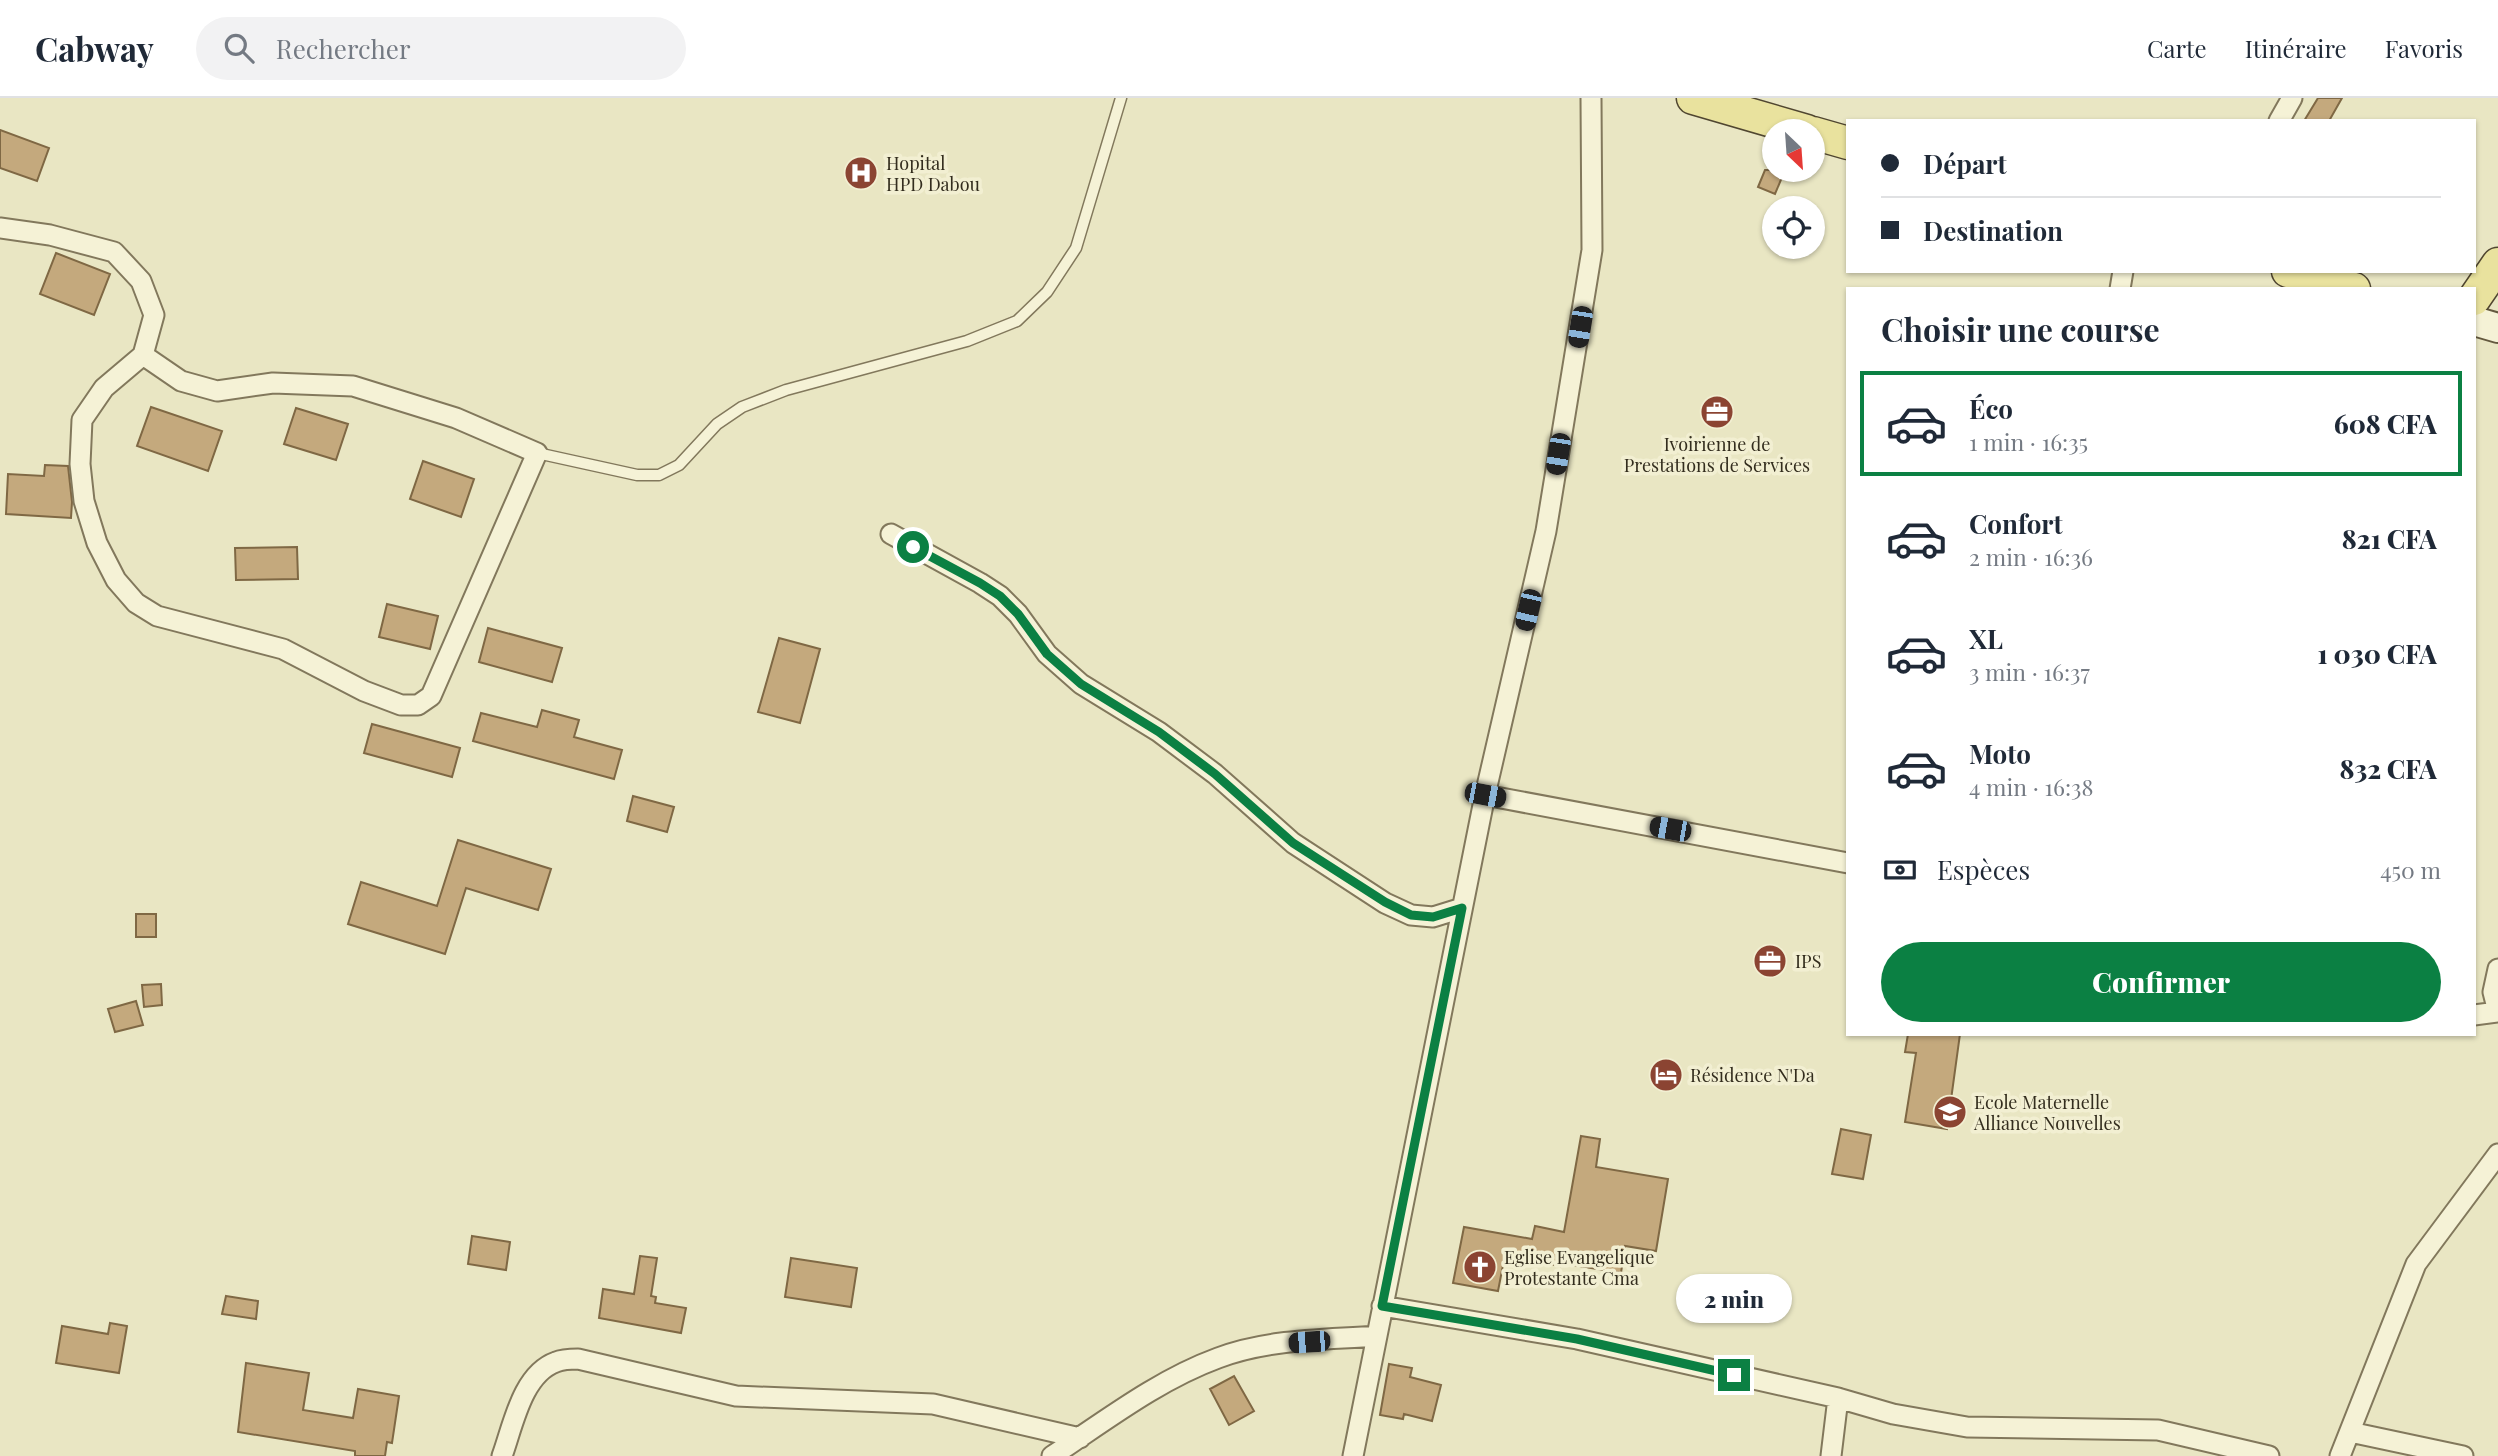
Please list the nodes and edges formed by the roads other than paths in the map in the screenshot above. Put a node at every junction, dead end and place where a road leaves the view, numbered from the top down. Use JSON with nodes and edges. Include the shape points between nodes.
{"nodes":[{"id":1,"x":1121,"y":98,"type":"edge"},
{"id":2,"x":1591,"y":98,"type":"edge"},
{"id":3,"x":1692,"y":98,"type":"edge"},
{"id":4,"x":2292,"y":98,"type":"edge"},
{"id":5,"x":1765,"y":119,"type":"edge"},
{"id":6,"x":2280,"y":119,"type":"edge"},
{"id":7,"x":1825,"y":136,"type":"edge"},
{"id":8,"x":1846,"y":142,"type":"edge"},
{"id":9,"x":0,"y":228,"type":"edge"},
{"id":10,"x":2498,"y":264,"type":"edge"},
{"id":11,"x":2296,"y":273,"type":"edge"},
{"id":12,"x":2347,"y":287,"type":"edge"},
{"id":13,"x":2476,"y":296,"type":"edge"},
{"id":14,"x":2476,"y":322,"type":"edge"},
{"id":15,"x":2498,"y":328,"type":"edge"},
{"id":16,"x":143,"y":355,"type":"junction"},
{"id":17,"x":537,"y":453,"type":"junction"},
{"id":18,"x":891,"y":534,"type":"dead end"},
{"id":19,"x":1485,"y":795,"type":"junction"},
{"id":20,"x":1846,"y":863,"type":"edge"},
{"id":21,"x":1462,"y":908,"type":"junction"},
{"id":22,"x":2498,"y":970,"type":"edge"},
{"id":23,"x":2476,"y":1015,"type":"edge"},
{"id":24,"x":2498,"y":1154,"type":"edge"},
{"id":25,"x":1382,"y":1306,"type":"junction"},
{"id":26,"x":1376,"y":1336,"type":"junction"},
{"id":27,"x":1838,"y":1398,"type":"junction"},
{"id":28,"x":2350,"y":1432,"type":"junction"},
{"id":29,"x":1080,"y":1438,"type":"junction"},
{"id":30,"x":502,"y":1456,"type":"edge"},
{"id":31,"x":1052,"y":1456,"type":"edge"},
{"id":32,"x":1353,"y":1456,"type":"edge"},
{"id":33,"x":1831,"y":1456,"type":"edge"},
{"id":34,"x":2269,"y":1456,"type":"edge"},
{"id":35,"x":2340,"y":1456,"type":"edge"},
{"id":36,"x":2463,"y":1456,"type":"edge"}],
"edges":[{"from":1,"to":17,"type":"lane","via":[[1076,248],[1047,292],[1017,321],[967,341],[786,390],[742,407],[717,424],[679,465],[659,475],[637,475]]},
{"from":2,"to":19,"type":"street","via":[[1592,250],[1546,531]]},
{"from":3,"to":5,"type":"main road"},
{"from":4,"to":6,"type":"street"},
{"from":7,"to":8,"type":"main road"},
{"from":9,"to":16,"type":"street","via":[[114,252],[141,281],[154,316]]},
{"from":10,"to":13,"type":"main road"},
{"from":11,"to":12,"type":"main road"},
{"from":14,"to":15,"type":"main road"},
{"from":16,"to":17,"type":"street","via":[[181,381],[218,391],[274,383],[353,386],[456,418]]},
{"from":16,"to":17,"type":"street","via":[[104,388],[82,420],[84,501],[97,543],[116,579],[136,603],[157,616],[283,649],[401,705],[418,705],[431,696]]},
{"from":18,"to":21,"type":"street","via":[[1000,596],[1047,654],[1081,684],[1204,765],[1293,843],[1411,915],[1433,917]]},
{"from":19,"to":20,"type":"street"},
{"from":19,"to":21,"type":"street"},
{"from":21,"to":25,"type":"street"},
{"from":22,"to":23,"type":"street","via":[[2493,992],[2498,1012]]},
{"from":24,"to":28,"type":"street","via":[[2416,1264]]},
{"from":25,"to":26,"type":"street"},
{"from":25,"to":27,"type":"street","via":[[1577,1339]]},
{"from":26,"to":29,"type":"street","via":[[1265,1345],[1219,1357],[1163,1384]]},
{"from":26,"to":32,"type":"street"},
{"from":27,"to":33,"type":"street"},
{"from":27,"to":34,"type":"street","via":[[1893,1414],[1967,1427],[2158,1430]]},
{"from":28,"to":35,"type":"street"},
{"from":28,"to":36,"type":"street"},
{"from":29,"to":30,"type":"street","via":[[933,1404],[736,1395],[578,1359],[557,1361],[539,1371],[524,1394]]},
{"from":29,"to":31,"type":"street"}]}
